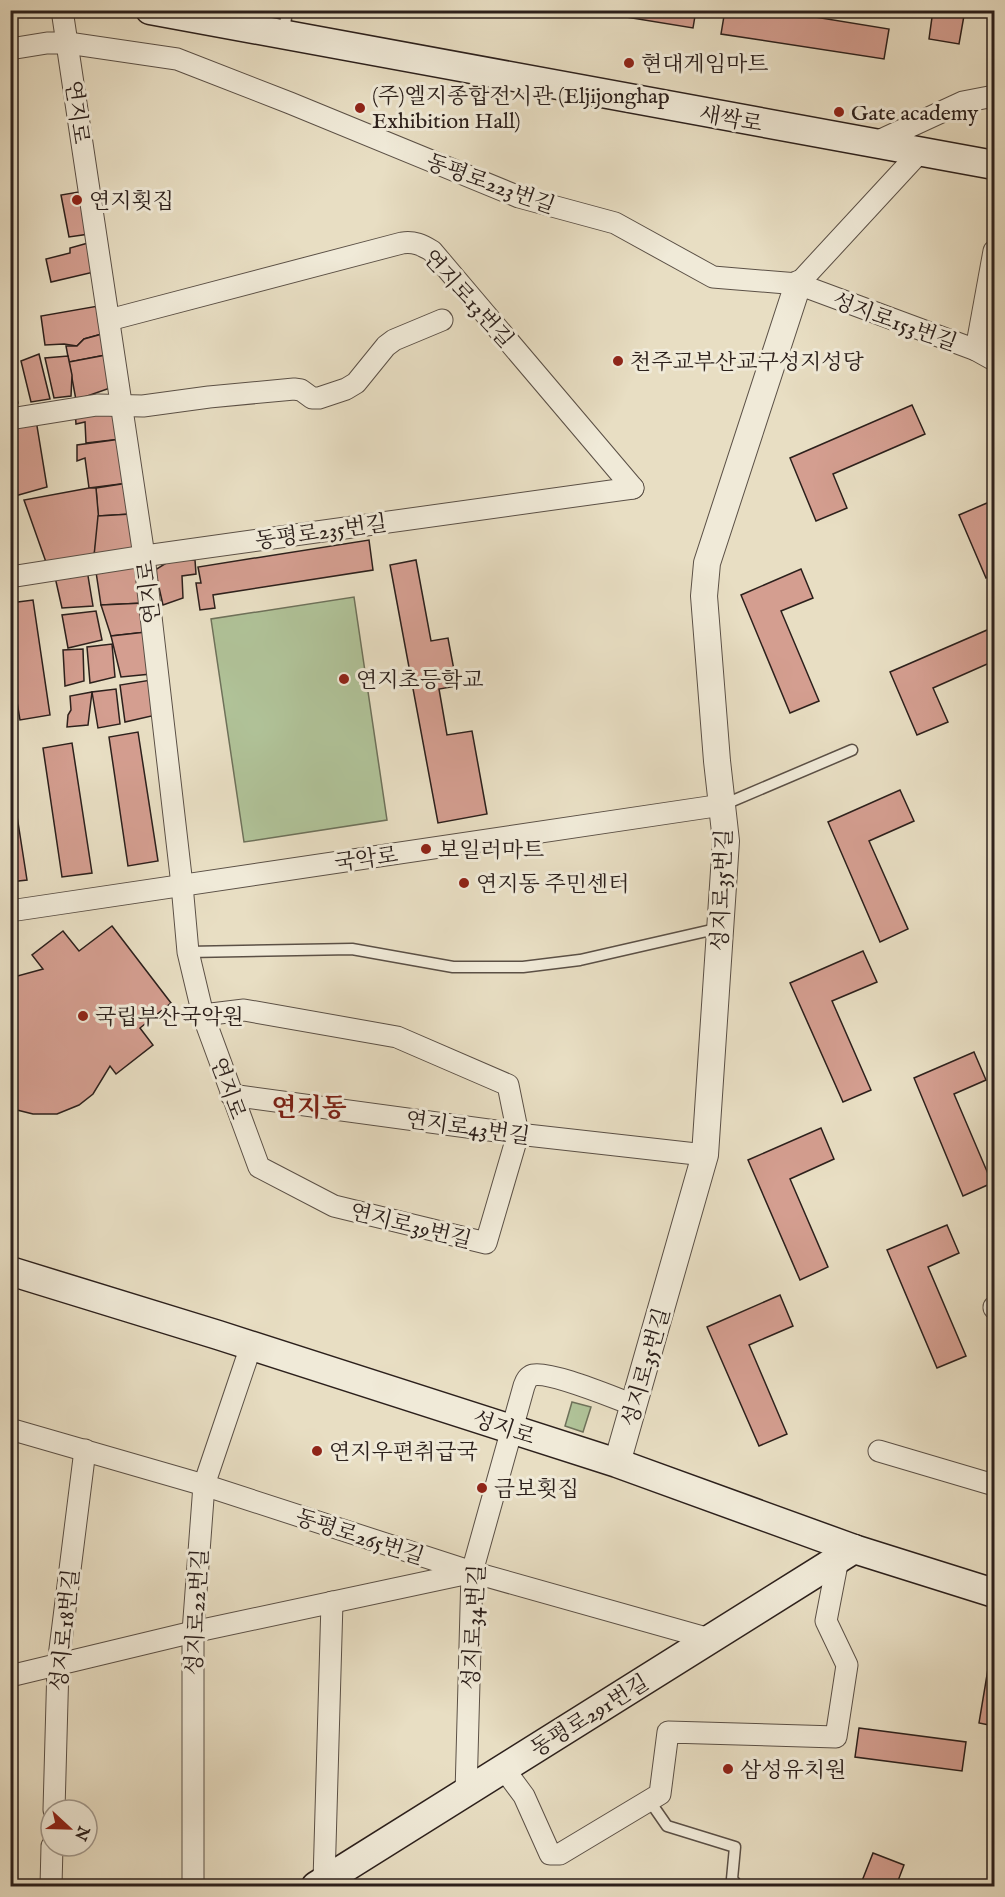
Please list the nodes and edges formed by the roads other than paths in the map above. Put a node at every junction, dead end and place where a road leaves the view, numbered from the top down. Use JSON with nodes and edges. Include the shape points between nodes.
{"nodes":[{"id":1,"x":62,"y":10,"type":"edge"},
{"id":2,"x":150,"y":10,"type":"edge"},
{"id":3,"x":285,"y":23,"type":"edge"},
{"id":4,"x":68,"y":43,"type":"junction"},
{"id":5,"x":10,"y":50,"type":"edge"},
{"id":6,"x":994,"y":96,"type":"edge"},
{"id":7,"x":871,"y":144,"type":"junction"},
{"id":8,"x":919,"y":153,"type":"junction"},
{"id":9,"x":994,"y":165,"type":"edge"},
{"id":10,"x":994,"y":251,"type":"edge"},
{"id":11,"x":798,"y":285,"type":"junction"},
{"id":12,"x":109,"y":320,"type":"junction"},
{"id":13,"x":442,"y":320,"type":"dead end"},
{"id":14,"x":989,"y":357,"type":"edge"},
{"id":15,"x":122,"y":405,"type":"junction"},
{"id":16,"x":10,"y":419,"type":"edge"},
{"id":17,"x":633,"y":488,"type":"joint"},
{"id":18,"x":144,"y":556,"type":"junction"},
{"id":19,"x":10,"y":577,"type":"edge"},
{"id":20,"x":852,"y":750,"type":"dead end"},
{"id":21,"x":722,"y":805,"type":"junction"},
{"id":22,"x":182,"y":885,"type":"junction"},
{"id":23,"x":10,"y":911,"type":"edge"},
{"id":24,"x":720,"y":928,"type":"junction"},
{"id":25,"x":188,"y":952,"type":"junction"},
{"id":26,"x":203,"y":1014,"type":"junction"},
{"id":27,"x":231,"y":1095,"type":"junction"},
{"id":28,"x":518,"y":1134,"type":"junction"},
{"id":29,"x":705,"y":1155,"type":"junction"},
{"id":30,"x":259,"y":1167,"type":"joint"},
{"id":31,"x":10,"y":1271,"type":"edge"},
{"id":32,"x":251,"y":1346,"type":"junction"},
{"id":33,"x":634,"y":1405,"type":"junction"},
{"id":34,"x":10,"y":1429,"type":"edge"},
{"id":35,"x":512,"y":1430,"type":"junction"},
{"id":36,"x":85,"y":1450,"type":"junction"},
{"id":37,"x":879,"y":1451,"type":"dead end"},
{"id":38,"x":617,"y":1463,"type":"junction"},
{"id":39,"x":204,"y":1485,"type":"junction"},
{"id":40,"x":994,"y":1485,"type":"edge"},
{"id":41,"x":846,"y":1554,"type":"junction"},
{"id":42,"x":472,"y":1572,"type":"junction"},
{"id":43,"x":993,"y":1587,"type":"edge"},
{"id":44,"x":332,"y":1602,"type":"junction"},
{"id":45,"x":193,"y":1632,"type":"junction"},
{"id":46,"x":710,"y":1639,"type":"junction"},
{"id":47,"x":58,"y":1665,"type":"junction"},
{"id":48,"x":10,"y":1676,"type":"edge"},
{"id":49,"x":504,"y":1769,"type":"junction"},
{"id":50,"x":466,"y":1793,"type":"junction"},
{"id":51,"x":54,"y":1798,"type":"edge"},
{"id":52,"x":650,"y":1800,"type":"junction"},
{"id":53,"x":52,"y":1858,"type":"edge"},
{"id":54,"x":320,"y":1884,"type":"edge"},
{"id":55,"x":51,"y":1887,"type":"edge"},
{"id":56,"x":193,"y":1887,"type":"edge"},
{"id":57,"x":738,"y":1887,"type":"edge"}],
"edges":[{"from":1,"to":4,"type":"street","name":"연지로"},
{"from":2,"to":3,"type":"main road","name":"새싹로"},
{"from":3,"to":7,"type":"main road","name":"새싹로"},
{"from":4,"to":5,"type":"street","name":"동평로223번길"},
{"from":4,"to":11,"type":"street","name":"동평로223번길","via":[[177,59],[519,197],[615,223],[713,277]]},
{"from":4,"to":12,"type":"street","name":"연지로"},
{"from":6,"to":7,"type":"street","via":[[963,102]]},
{"from":7,"to":8,"type":"main road","name":"새싹로"},
{"from":8,"to":9,"type":"main road","name":"새싹로"},
{"from":8,"to":11,"type":"street"},
{"from":10,"to":14,"type":"street"},
{"from":11,"to":14,"type":"street","name":"성지로153번길"},
{"from":11,"to":21,"type":"street","name":"성지로35번길","via":[[707,563],[704,596]]},
{"from":12,"to":15,"type":"street","name":"연지로"},
{"from":12,"to":17,"type":"street","name":"연지로13번길","via":[[402,243],[421,244],[432,251]]},
{"from":13,"to":15,"type":"street","via":[[394,340],[356,383],[319,398],[294,389]]},
{"from":15,"to":16,"type":"street","via":[[97,405]]},
{"from":15,"to":18,"type":"street","name":"연지로"},
{"from":17,"to":18,"type":"street","name":"동평로235번길"},
{"from":18,"to":19,"type":"street","name":"동평로235번길"},
{"from":18,"to":22,"type":"street","name":"연지로"},
{"from":20,"to":21,"type":"lane"},
{"from":21,"to":22,"type":"street","name":"국악로"},
{"from":21,"to":24,"type":"street","name":"성지로35번길","via":[[726,841]]},
{"from":22,"to":23,"type":"street","name":"국악로"},
{"from":22,"to":25,"type":"street","name":"연지로"},
{"from":24,"to":25,"type":"lane","via":[[580,960],[523,967],[453,967],[352,949]]},
{"from":24,"to":29,"type":"street","name":"성지로35번길"},
{"from":25,"to":26,"type":"street","name":"연지로"},
{"from":26,"to":27,"type":"street","name":"연지로"},
{"from":26,"to":28,"type":"street","name":"연지로39번길","via":[[244,1010],[397,1037],[508,1085]]},
{"from":27,"to":28,"type":"street","name":"연지로43번길"},
{"from":27,"to":30,"type":"street","name":"연지로"},
{"from":28,"to":29,"type":"street","name":"연지로43번길"},
{"from":28,"to":30,"type":"street","name":"연지로39번길","via":[[486,1243],[334,1206]]},
{"from":29,"to":33,"type":"street","name":"성지로35번길"},
{"from":31,"to":32,"type":"main road","name":"성지로"},
{"from":32,"to":35,"type":"main road","name":"성지로"},
{"from":32,"to":39,"type":"street","name":"성지로22번길"},
{"from":33,"to":35,"type":"street","name":"성지로34번길","via":[[563,1379],[534,1375],[527,1378]]},
{"from":33,"to":38,"type":"street","name":"성지로35번길"},
{"from":34,"to":36,"type":"street","name":"동평로265번길"},
{"from":35,"to":38,"type":"main road","name":"성지로"},
{"from":35,"to":42,"type":"street","name":"성지로34번길"},
{"from":36,"to":39,"type":"street","name":"동평로265번길"},
{"from":36,"to":47,"type":"street","name":"성지로18번길"},
{"from":37,"to":40,"type":"street"},
{"from":38,"to":41,"type":"main road","name":"성지로"},
{"from":39,"to":42,"type":"street","name":"동평로265번길"},
{"from":39,"to":45,"type":"street","name":"성지로22번길"},
{"from":41,"to":43,"type":"main road","name":"성지로"},
{"from":41,"to":46,"type":"main road","name":"동평로291번길"},
{"from":41,"to":52,"type":"street","via":[[826,1622],[847,1665],[836,1737],[668,1732],[660,1794]]},
{"from":42,"to":44,"type":"street"},
{"from":42,"to":46,"type":"street","name":"동평로265번길"},
{"from":42,"to":50,"type":"street","name":"성지로34번길"},
{"from":44,"to":45,"type":"street"},
{"from":44,"to":54,"type":"street","name":"동평로291번길"},
{"from":45,"to":47,"type":"street"},
{"from":45,"to":56,"type":"street","name":"성지로22번길"},
{"from":46,"to":49,"type":"main road","name":"동평로291번길"},
{"from":47,"to":48,"type":"street"},
{"from":47,"to":51,"type":"street","name":"성지로18번길"},
{"from":49,"to":50,"type":"main road","name":"동평로291번길"},
{"from":49,"to":52,"type":"street","via":[[524,1796],[550,1854],[560,1854]]},
{"from":50,"to":54,"type":"main road","name":"동평로291번길"},
{"from":52,"to":57,"type":"lane","via":[[667,1826],[735,1847],[732,1879]]},
{"from":53,"to":55,"type":"street"}]}
